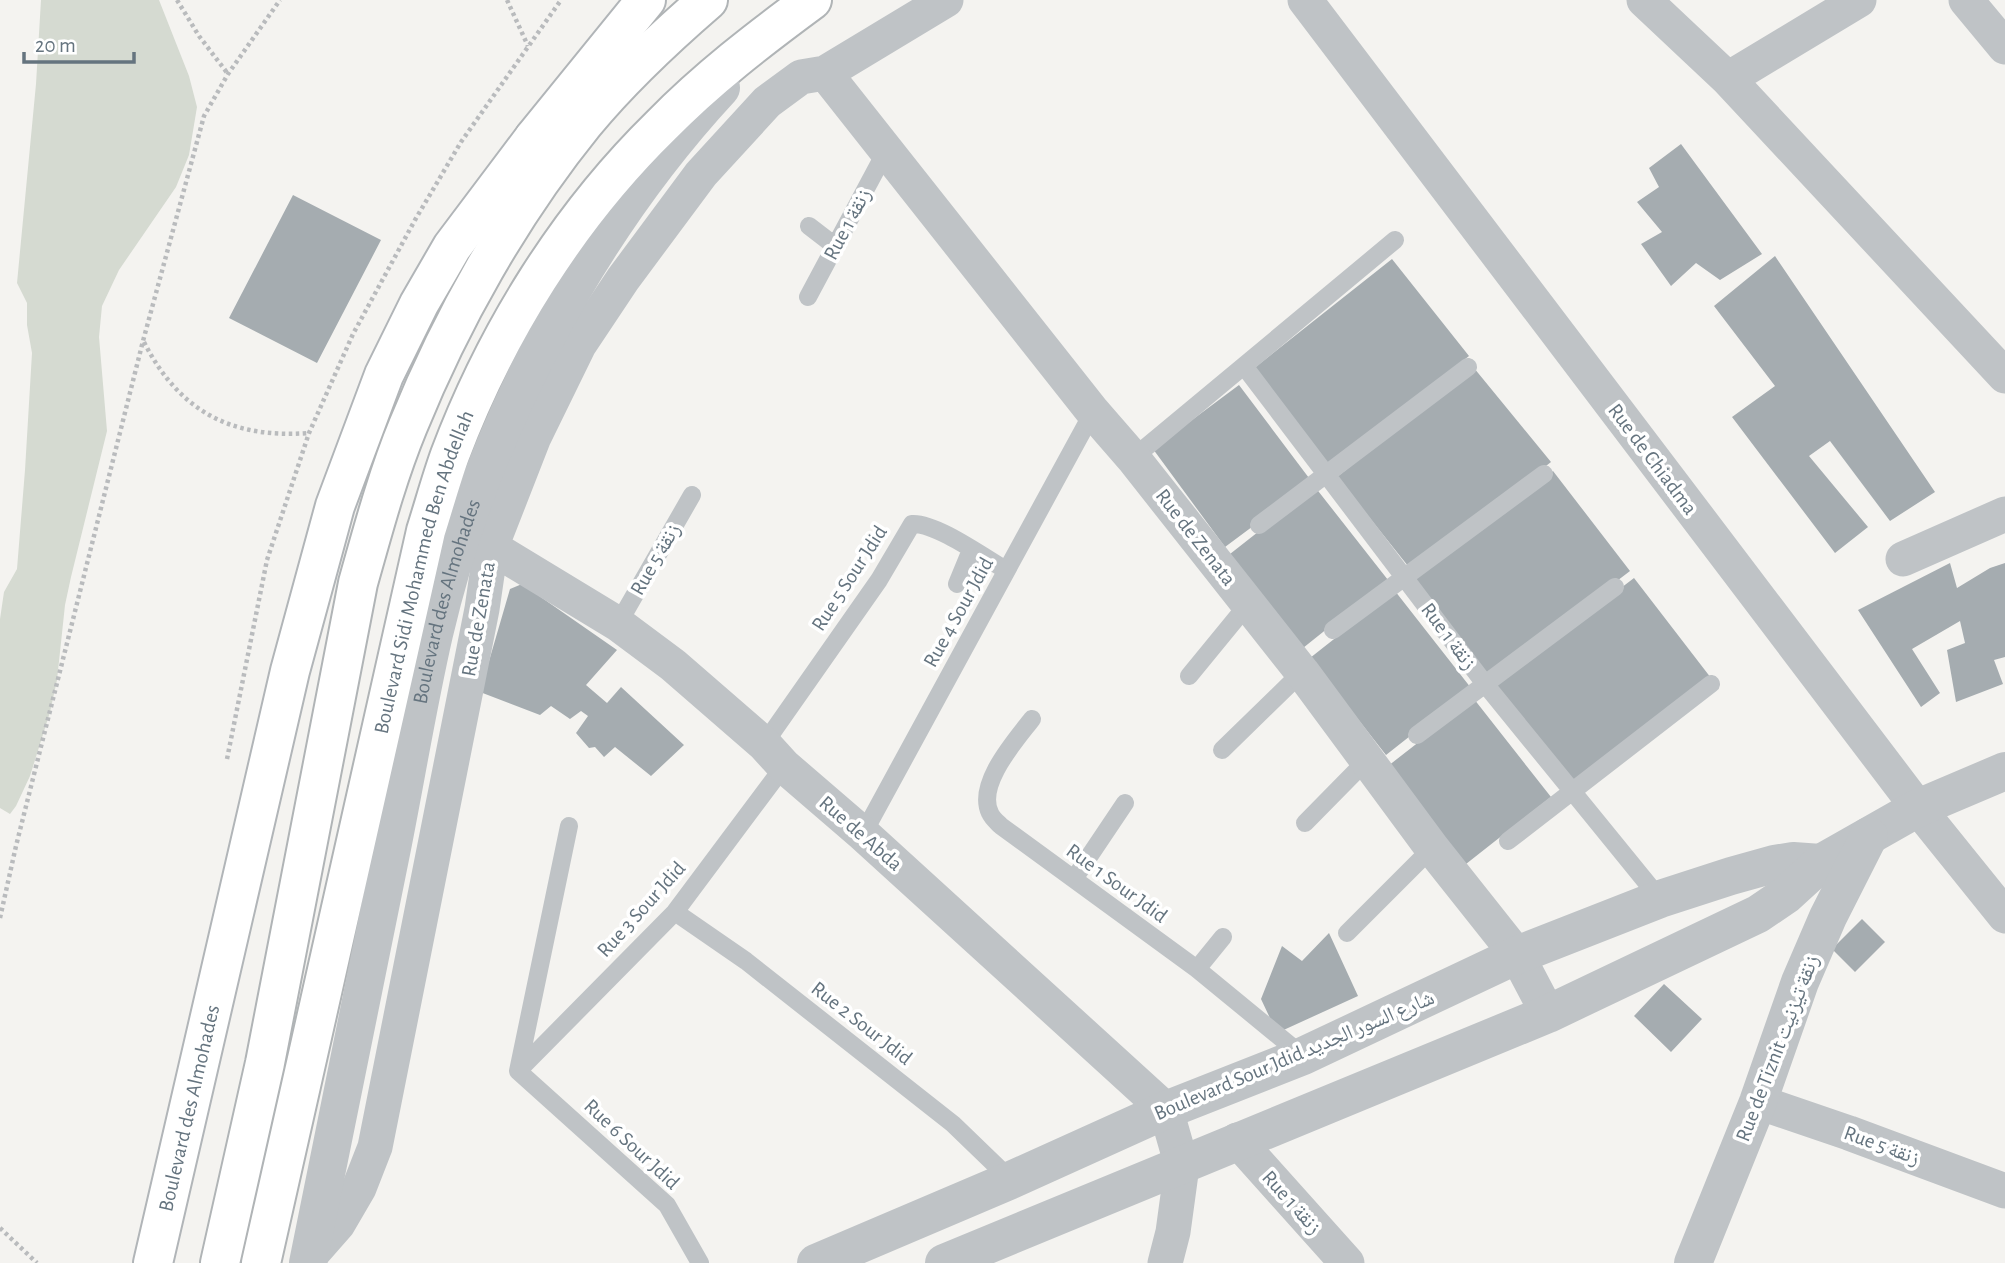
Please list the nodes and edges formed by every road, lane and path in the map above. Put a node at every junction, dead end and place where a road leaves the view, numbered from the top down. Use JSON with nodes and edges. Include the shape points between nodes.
{"nodes":[{"id":1,"x":177,"y":0,"type":"edge"},
{"id":2,"x":280,"y":0,"type":"edge"},
{"id":3,"x":507,"y":0,"type":"edge"},
{"id":4,"x":646,"y":0,"type":"edge"},
{"id":5,"x":708,"y":0,"type":"edge"},
{"id":6,"x":812,"y":0,"type":"edge"},
{"id":7,"x":946,"y":0,"type":"edge"},
{"id":8,"x":1305,"y":0,"type":"edge"},
{"id":9,"x":1644,"y":0,"type":"edge"},
{"id":10,"x":1859,"y":0,"type":"edge"},
{"id":11,"x":1966,"y":0,"type":"edge"},
{"id":12,"x":780,"y":24,"type":"junction"},
{"id":13,"x":528,"y":46,"type":"dead end"},
{"id":14,"x":2005,"y":47,"type":"edge"},
{"id":15,"x":825,"y":73,"type":"junction"},
{"id":16,"x":228,"y":74,"type":"junction"},
{"id":17,"x":1728,"y":79,"type":"junction"},
{"id":18,"x":534,"y":138,"type":"junction"},
{"id":19,"x":886,"y":151,"type":"junction"},
{"id":20,"x":521,"y":211,"type":"junction"},
{"id":21,"x":809,"y":226,"type":"dead end"},
{"id":22,"x":1395,"y":240,"type":"dead end"},
{"id":23,"x":835,"y":246,"type":"junction"},
{"id":24,"x":808,"y":297,"type":"dead end"},
{"id":25,"x":143,"y":341,"type":"junction"},
{"id":26,"x":1244,"y":366,"type":"junction"},
{"id":27,"x":1468,"y":367,"type":"dead end"},
{"id":28,"x":2005,"y":376,"type":"edge"},
{"id":29,"x":1093,"y":412,"type":"junction"},
{"id":30,"x":309,"y":433,"type":"dead end"},
{"id":31,"x":1133,"y":458,"type":"junction"},
{"id":32,"x":1325,"y":474,"type":"junction"},
{"id":33,"x":1544,"y":474,"type":"dead end"},
{"id":34,"x":692,"y":495,"type":"dead end"},
{"id":35,"x":2005,"y":514,"type":"edge"},
{"id":36,"x":1259,"y":525,"type":"dead end"},
{"id":37,"x":491,"y":547,"type":"junction"},
{"id":38,"x":971,"y":550,"type":"junction"},
{"id":39,"x":1903,"y":559,"type":"dead end"},
{"id":40,"x":1006,"y":570,"type":"junction"},
{"id":41,"x":1405,"y":578,"type":"junction"},
{"id":42,"x":957,"y":584,"type":"dead end"},
{"id":43,"x":1615,"y":587,"type":"dead end"},
{"id":44,"x":1248,"y":604,"type":"junction"},
{"id":45,"x":618,"y":624,"type":"junction"},
{"id":46,"x":1333,"y":630,"type":"dead end"},
{"id":47,"x":1302,"y":672,"type":"junction"},
{"id":48,"x":1189,"y":676,"type":"dead end"},
{"id":49,"x":1485,"y":684,"type":"junction"},
{"id":50,"x":1711,"y":684,"type":"dead end"},
{"id":51,"x":1032,"y":719,"type":"dead end"},
{"id":52,"x":1417,"y":735,"type":"dead end"},
{"id":53,"x":1222,"y":750,"type":"dead end"},
{"id":54,"x":774,"y":755,"type":"junction"},
{"id":55,"x":1367,"y":760,"type":"junction"},
{"id":56,"x":2005,"y":771,"type":"edge"},
{"id":57,"x":1572,"y":791,"type":"junction"},
{"id":58,"x":1125,"y":803,"type":"dead end"},
{"id":59,"x":1918,"y":808,"type":"junction"},
{"id":60,"x":1305,"y":823,"type":"dead end"},
{"id":61,"x":569,"y":826,"type":"dead end"},
{"id":62,"x":863,"y":834,"type":"junction"},
{"id":63,"x":1869,"y":836,"type":"junction"},
{"id":64,"x":1508,"y":841,"type":"dead end"},
{"id":65,"x":1433,"y":848,"type":"junction"},
{"id":66,"x":1821,"y":863,"type":"junction"},
{"id":67,"x":1074,"y":879,"type":"junction"},
{"id":68,"x":1660,"y":900,"type":"junction"},
{"id":69,"x":675,"y":912,"type":"junction"},
{"id":70,"x":2005,"y":916,"type":"edge"},
{"id":71,"x":0,"y":918,"type":"edge"},
{"id":72,"x":1347,"y":933,"type":"dead end"},
{"id":73,"x":1223,"y":937,"type":"dead end"},
{"id":74,"x":1517,"y":956,"type":"junction"},
{"id":75,"x":1197,"y":970,"type":"junction"},
{"id":76,"x":1548,"y":1014,"type":"junction"},
{"id":77,"x":1303,"y":1056,"type":"junction"},
{"id":78,"x":518,"y":1071,"type":"junction"},
{"id":79,"x":1758,"y":1102,"type":"junction"},
{"id":80,"x":1166,"y":1110,"type":"junction"},
{"id":81,"x":1237,"y":1140,"type":"junction"},
{"id":82,"x":1182,"y":1166,"type":"junction"},
{"id":83,"x":1012,"y":1180,"type":"junction"},
{"id":84,"x":2005,"y":1191,"type":"edge"},
{"id":85,"x":0,"y":1228,"type":"edge"},
{"id":86,"x":308,"y":1260,"type":"edge"},
{"id":87,"x":37,"y":1263,"type":"edge"},
{"id":88,"x":153,"y":1263,"type":"edge"},
{"id":89,"x":220,"y":1263,"type":"edge"},
{"id":90,"x":261,"y":1263,"type":"edge"},
{"id":91,"x":700,"y":1263,"type":"edge"},
{"id":92,"x":816,"y":1263,"type":"edge"},
{"id":93,"x":944,"y":1263,"type":"edge"},
{"id":94,"x":1165,"y":1263,"type":"edge"},
{"id":95,"x":1347,"y":1263,"type":"edge"},
{"id":96,"x":1693,"y":1263,"type":"edge"}],
"edges":[{"from":1,"to":16,"type":"path"},
{"from":2,"to":16,"type":"path"},
{"from":3,"to":13,"type":"path"},
{"from":4,"to":18,"type":"main road"},
{"from":5,"to":20,"type":"main road","via":[[653,48],[584,124]]},
{"from":6,"to":12,"type":"main road","name":"Boulevard Sidi Mohammed Ben Abdellah"},
{"from":7,"to":15,"type":"street","name":"Rue de Zenata"},
{"from":8,"to":59,"type":"street","name":"Rue de Chiadma"},
{"from":9,"to":17,"type":"street"},
{"from":10,"to":17,"type":"street"},
{"from":11,"to":14,"type":"street"},
{"from":12,"to":86,"type":"street","name":"Boulevard des Almohades","via":[[700,111],[620,215],[564,305],[511,410],[468,520],[434,633]]},
{"from":12,"to":90,"type":"main road","name":"Boulevard Sidi Mohammed Ben Abdellah","via":[[698,90],[607,185],[559,247],[480,383],[426,531]]},
{"from":15,"to":19,"type":"street","name":"Rue de Zenata"},
{"from":15,"to":37,"type":"street","name":"Rue de Zenata","via":[[801,77],[766,102],[701,174],[623,279],[579,345],[534,438]]},
{"from":16,"to":25,"type":"path","via":[[204,116]]},
{"from":17,"to":28,"type":"street"},
{"from":18,"to":20,"type":"main road"},
{"from":18,"to":88,"type":"main road","name":"Boulevard des Almohades","via":[[452,247],[419,304],[384,375],[334,506],[290,671]]},
{"from":19,"to":23,"type":"lane","name":"Rue 1 زنقة"},
{"from":19,"to":29,"type":"street","name":"Rue de Zenata"},
{"from":20,"to":89,"type":"main road","via":[[440,353],[380,505],[358,583],[265,1063]]},
{"from":21,"to":23,"type":"lane"},
{"from":22,"to":26,"type":"lane"},
{"from":23,"to":24,"type":"lane","name":"Rue 1 زنقة"},
{"from":25,"to":30,"type":"path","via":[[175,390],[223,423],[280,436]]},
{"from":25,"to":71,"type":"path"},
{"from":26,"to":31,"type":"lane"},
{"from":26,"to":32,"type":"lane","name":"Rue 1 زنقة"},
{"from":27,"to":32,"type":"lane"},
{"from":29,"to":31,"type":"street","name":"Rue de Zenata"},
{"from":29,"to":40,"type":"lane","name":"Rue 4 Sour Jdid"},
{"from":31,"to":44,"type":"street","name":"Rue de Zenata"},
{"from":32,"to":36,"type":"lane"},
{"from":32,"to":41,"type":"lane","name":"Rue 1 زنقة"},
{"from":33,"to":41,"type":"lane"},
{"from":34,"to":45,"type":"lane","name":"Rue 5 زنقة"},
{"from":35,"to":39,"type":"street"},
{"from":37,"to":45,"type":"street","name":"Rue de Abda"},
{"from":37,"to":86,"type":"street","name":"Rue de Zenata","via":[[375,1147],[338,1224]]},
{"from":38,"to":40,"type":"lane","name":"Rue 5 Sour Jdid"},
{"from":38,"to":42,"type":"lane"},
{"from":38,"to":54,"type":"lane","name":"Rue 5 Sour Jdid","via":[[922,523],[912,524]]},
{"from":40,"to":62,"type":"lane","name":"Rue 4 Sour Jdid"},
{"from":41,"to":46,"type":"lane"},
{"from":41,"to":49,"type":"lane","name":"Rue 1 زنقة"},
{"from":43,"to":49,"type":"lane"},
{"from":44,"to":47,"type":"street","name":"Rue de Zenata"},
{"from":44,"to":48,"type":"lane"},
{"from":45,"to":54,"type":"street","name":"Rue de Abda","via":[[673,665]]},
{"from":47,"to":53,"type":"lane"},
{"from":47,"to":55,"type":"street","name":"Rue de Zenata"},
{"from":49,"to":52,"type":"lane"},
{"from":49,"to":57,"type":"lane","name":"Rue 1 زنقة"},
{"from":50,"to":57,"type":"lane"},
{"from":51,"to":67,"type":"lane","name":"Rue 1 Sour Jdid","via":[[990,782],[987,803],[1001,826]]},
{"from":54,"to":62,"type":"street","name":"Rue de Abda"},
{"from":54,"to":69,"type":"lane","name":"Rue 3 Sour Jdid"},
{"from":55,"to":60,"type":"lane"},
{"from":55,"to":65,"type":"street","name":"Rue de Zenata"},
{"from":56,"to":59,"type":"street"},
{"from":57,"to":64,"type":"lane"},
{"from":57,"to":68,"type":"lane","name":"Rue 1 زنقة"},
{"from":58,"to":67,"type":"lane"},
{"from":59,"to":63,"type":"street"},
{"from":59,"to":70,"type":"street","name":"Rue de Chiadma"},
{"from":61,"to":78,"type":"lane"},
{"from":62,"to":80,"type":"street","name":"Rue de Abda"},
{"from":63,"to":66,"type":"street"},
{"from":63,"to":79,"type":"street","name":"Rue de Tiznit زنقة تيزنيت","via":[[1800,982]]},
{"from":65,"to":72,"type":"lane"},
{"from":65,"to":74,"type":"street","name":"Rue de Zenata"},
{"from":66,"to":68,"type":"street","name":"Boulevard Sour Jdid شارع السور الجديد","via":[[1774,864]]},
{"from":66,"to":76,"type":"street","via":[[1758,914]]},
{"from":67,"to":75,"type":"lane","name":"Rue 1 Sour Jdid"},
{"from":68,"to":74,"type":"street","name":"Boulevard Sour Jdid شارع السور الجديد"},
{"from":69,"to":78,"type":"lane","name":"Rue 3 Sour Jdid"},
{"from":69,"to":83,"type":"lane","name":"Rue 2 Sour Jdid","via":[[746,961],[913,1092]]},
{"from":73,"to":75,"type":"lane"},
{"from":74,"to":76,"type":"street","name":"Rue de Zenata"},
{"from":74,"to":77,"type":"street","name":"Boulevard Sour Jdid شارع السور الجديد"},
{"from":75,"to":77,"type":"lane","name":"Rue 1 Sour Jdid"},
{"from":76,"to":81,"type":"street"},
{"from":77,"to":80,"type":"street","name":"Boulevard Sour Jdid شارع السور الجديد"},
{"from":78,"to":91,"type":"lane","name":"Rue 6 Sour Jdid","via":[[667,1205]]},
{"from":79,"to":84,"type":"street","name":"Rue 5 زنقة"},
{"from":79,"to":96,"type":"street","name":"Rue de Tiznit زنقة تيزنيت"},
{"from":80,"to":82,"type":"street"},
{"from":80,"to":83,"type":"street","name":"Boulevard Sour Jdid شارع السور الجديد"},
{"from":81,"to":82,"type":"street"},
{"from":81,"to":95,"type":"street","name":"Rue 1 زنقة"},
{"from":82,"to":93,"type":"street"},
{"from":82,"to":94,"type":"street"},
{"from":83,"to":92,"type":"street","name":"Boulevard Sour Jdid شارع السور الجديد"},
{"from":85,"to":87,"type":"path"}]}
